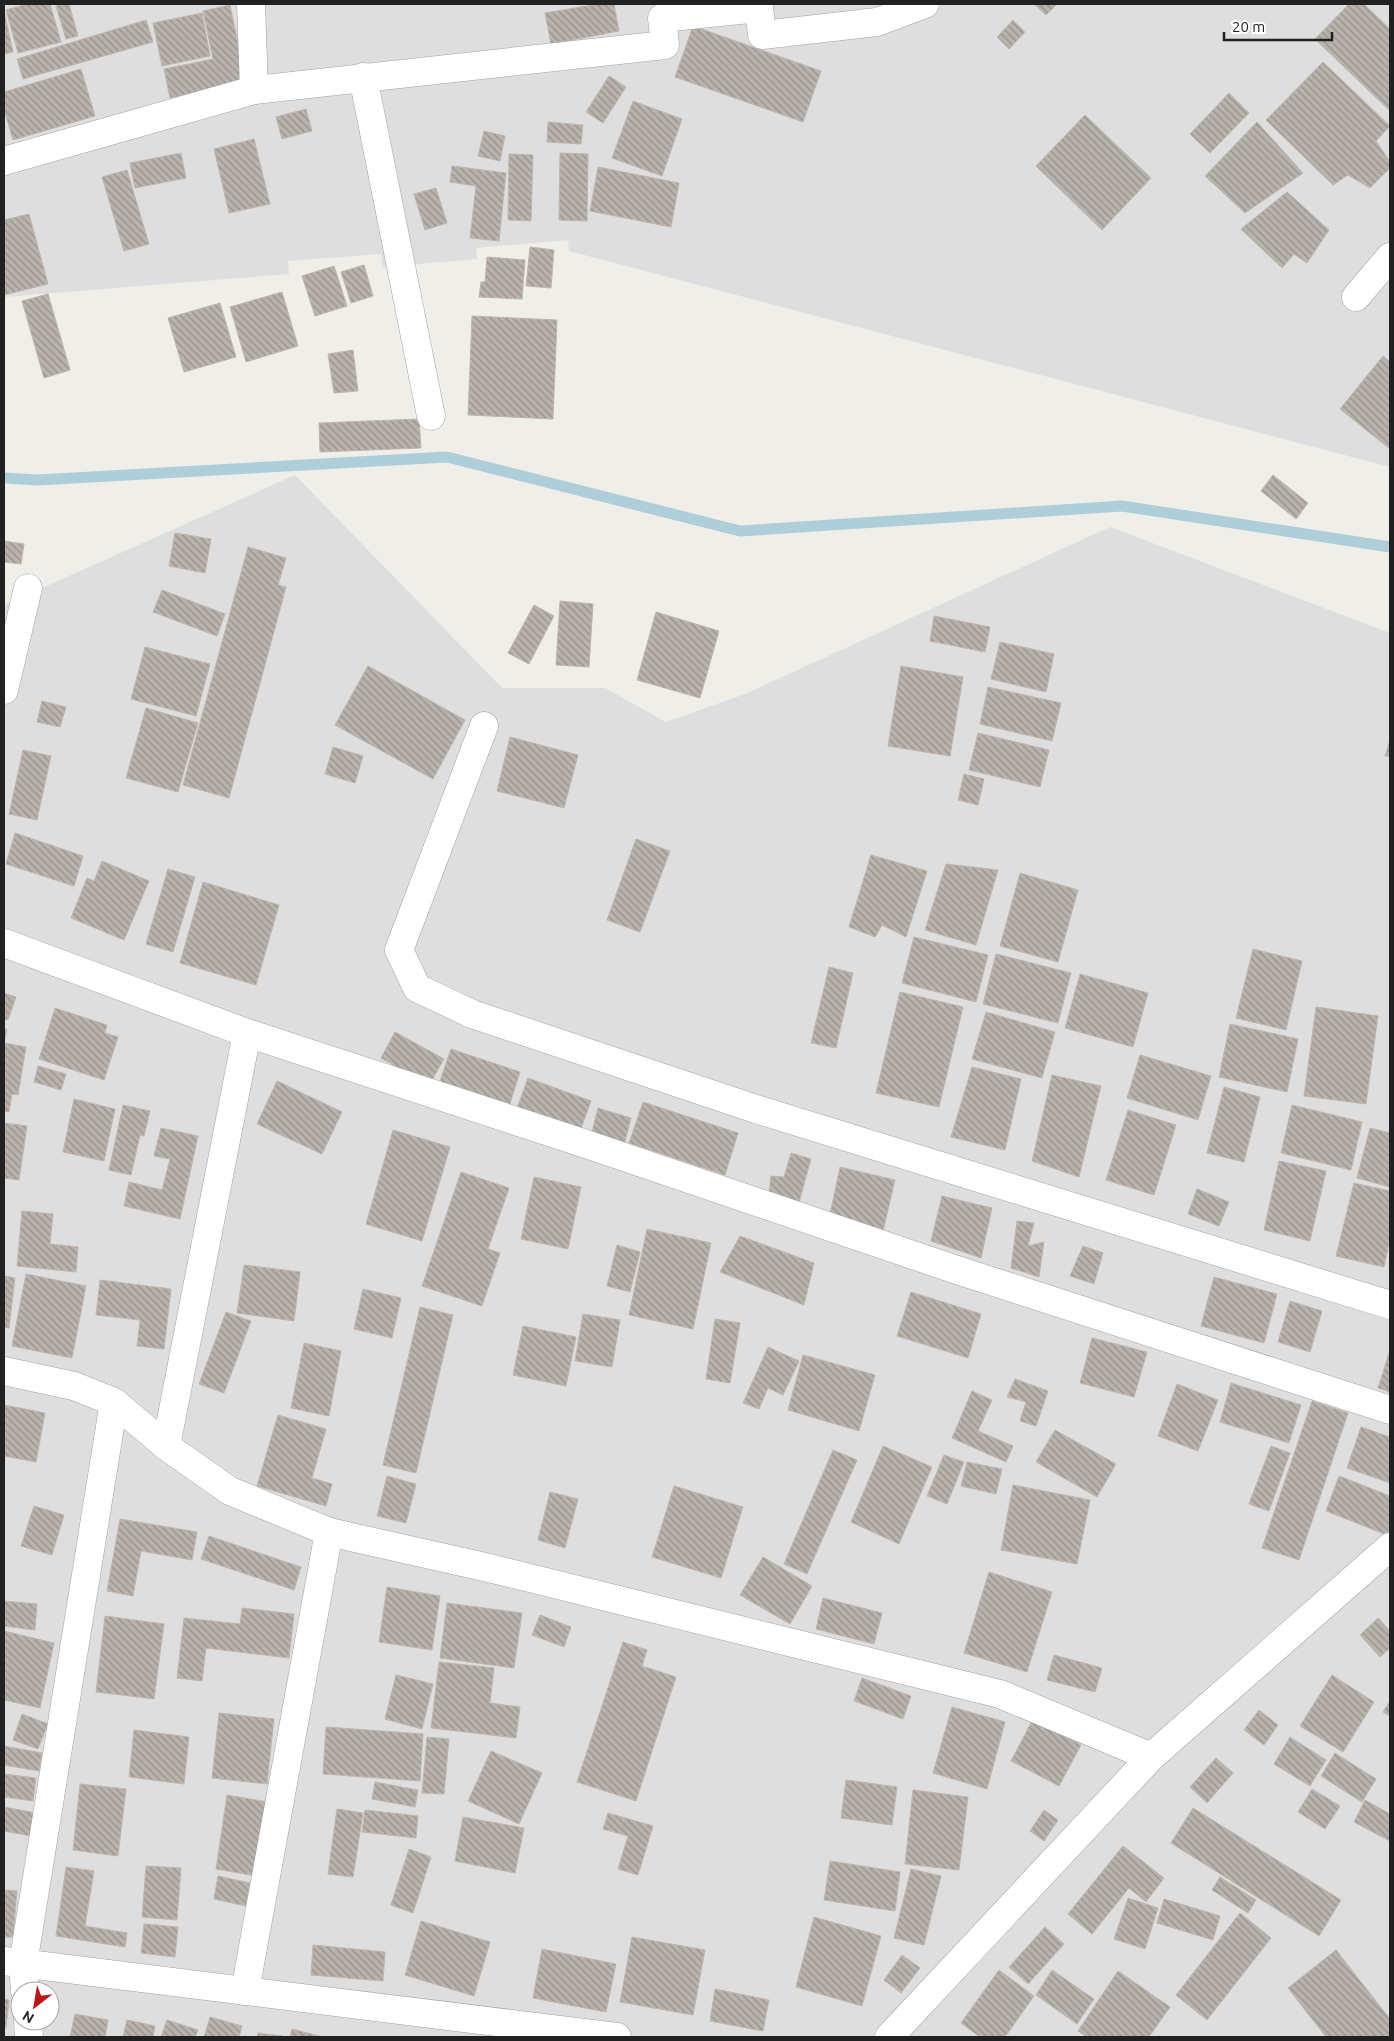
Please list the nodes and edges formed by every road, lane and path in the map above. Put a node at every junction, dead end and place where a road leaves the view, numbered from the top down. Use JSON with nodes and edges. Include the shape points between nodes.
{"nodes":[{"id":1,"x":251,"y":4,"type":"edge"},
{"id":2,"x":925,"y":4,"type":"edge"},
{"id":3,"x":363,"y":77,"type":"junction"},
{"id":4,"x":254,"y":90,"type":"junction"},
{"id":5,"x":4,"y":161,"type":"edge"},
{"id":6,"x":1390,"y":257,"type":"edge"},
{"id":7,"x":1356,"y":297,"type":"dead end"},
{"id":8,"x":431,"y":416,"type":"dead end"},
{"id":9,"x":28,"y":588,"type":"dead end"},
{"id":10,"x":4,"y":690,"type":"edge"},
{"id":11,"x":484,"y":726,"type":"dead end"},
{"id":12,"x":4,"y":943,"type":"edge"},
{"id":13,"x":247,"y":1033,"type":"junction"},
{"id":14,"x":1390,"y":1305,"type":"edge"},
{"id":15,"x":4,"y":1370,"type":"edge"},
{"id":16,"x":114,"y":1402,"type":"junction"},
{"id":17,"x":1390,"y":1410,"type":"edge"},
{"id":18,"x":166,"y":1446,"type":"junction"},
{"id":19,"x":329,"y":1532,"type":"junction"},
{"id":20,"x":1390,"y":1547,"type":"edge"},
{"id":21,"x":1151,"y":1757,"type":"junction"},
{"id":22,"x":13,"y":1962,"type":"edge"},
{"id":23,"x":21,"y":1981,"type":"edge"},
{"id":24,"x":245,"y":1991,"type":"junction"},
{"id":25,"x":617,"y":2037,"type":"edge"},
{"id":26,"x":889,"y":2037,"type":"edge"}],
"edges":[{"from":1,"to":4,"type":"street"},
{"from":2,"to":3,"type":"street","via":[[877,22],[762,35],[759,8],[662,18],[665,45]]},
{"from":3,"to":4,"type":"street"},
{"from":3,"to":8,"type":"street"},
{"from":4,"to":5,"type":"street"},
{"from":6,"to":7,"type":"street"},
{"from":9,"to":10,"type":"street"},
{"from":11,"to":14,"type":"street","via":[[398,950],[417,988],[472,1014],[756,1109]]},
{"from":12,"to":13,"type":"street"},
{"from":13,"to":17,"type":"street","via":[[954,1269]]},
{"from":13,"to":18,"type":"street"},
{"from":15,"to":16,"type":"street","via":[[74,1386]]},
{"from":16,"to":18,"type":"street"},
{"from":16,"to":22,"type":"street"},
{"from":18,"to":19,"type":"street","via":[[230,1491]]},
{"from":19,"to":21,"type":"street","via":[[489,1568],[1000,1694]]},
{"from":19,"to":24,"type":"street"},
{"from":20,"to":21,"type":"street"},
{"from":21,"to":26,"type":"street"},
{"from":22,"to":23,"type":"street"},
{"from":22,"to":24,"type":"street"},
{"from":24,"to":25,"type":"street"}]}
